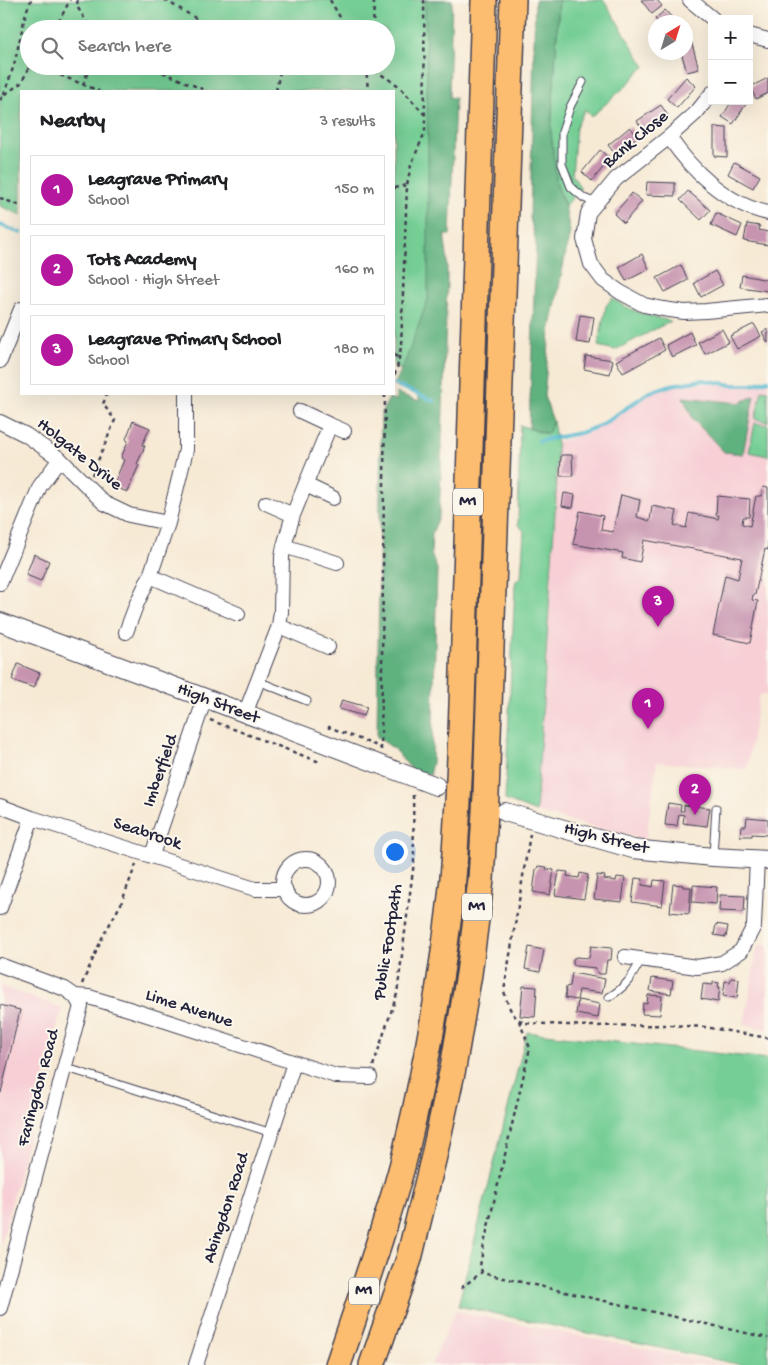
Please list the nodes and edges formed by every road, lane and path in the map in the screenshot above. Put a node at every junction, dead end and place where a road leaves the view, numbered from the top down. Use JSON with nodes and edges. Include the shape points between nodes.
{"nodes":[{"id":1,"x":31,"y":0,"type":"edge"},
{"id":2,"x":70,"y":0,"type":"edge"},
{"id":3,"x":76,"y":0,"type":"edge"},
{"id":4,"x":165,"y":0,"type":"edge"},
{"id":5,"x":330,"y":0,"type":"edge"},
{"id":6,"x":374,"y":0,"type":"edge"},
{"id":7,"x":424,"y":0,"type":"edge"},
{"id":8,"x":484,"y":0,"type":"edge"},
{"id":9,"x":513,"y":0,"type":"edge"},
{"id":10,"x":690,"y":0,"type":"edge"},
{"id":11,"x":708,"y":15,"type":"edge"},
{"id":12,"x":24,"y":20,"type":"edge"},
{"id":13,"x":60,"y":20,"type":"edge"},
{"id":14,"x":85,"y":20,"type":"edge"},
{"id":15,"x":199,"y":20,"type":"edge"},
{"id":16,"x":342,"y":20,"type":"edge"},
{"id":17,"x":373,"y":20,"type":"edge"},
{"id":18,"x":753,"y":36,"type":"edge"},
{"id":19,"x":20,"y":38,"type":"edge"},
{"id":20,"x":768,"y":40,"type":"edge"},
{"id":21,"x":25,"y":75,"type":"edge"},
{"id":22,"x":59,"y":75,"type":"edge"},
{"id":23,"x":87,"y":75,"type":"edge"},
{"id":24,"x":169,"y":75,"type":"edge"},
{"id":25,"x":280,"y":75,"type":"edge"},
{"id":26,"x":367,"y":75,"type":"edge"},
{"id":27,"x":381,"y":75,"type":"edge"},
{"id":28,"x":583,"y":82,"type":"dead end"},
{"id":29,"x":83,"y":85,"type":"junction"},
{"id":30,"x":96,"y":90,"type":"edge"},
{"id":31,"x":205,"y":90,"type":"edge"},
{"id":32,"x":276,"y":90,"type":"edge"},
{"id":33,"x":368,"y":90,"type":"edge"},
{"id":34,"x":4,"y":95,"type":"junction"},
{"id":35,"x":708,"y":98,"type":"edge"},
{"id":36,"x":0,"y":100,"type":"edge"},
{"id":37,"x":425,"y":115,"type":"junction"},
{"id":38,"x":669,"y":138,"type":"junction"},
{"id":39,"x":407,"y":185,"type":"junction"},
{"id":40,"x":395,"y":188,"type":"edge"},
{"id":41,"x":0,"y":198,"type":"edge"},
{"id":42,"x":596,"y":203,"type":"junction"},
{"id":43,"x":20,"y":206,"type":"edge"},
{"id":44,"x":768,"y":213,"type":"edge"},
{"id":45,"x":768,"y":305,"type":"edge"},
{"id":46,"x":20,"y":311,"type":"edge"},
{"id":47,"x":395,"y":356,"type":"edge"},
{"id":48,"x":399,"y":358,"type":"junction"},
{"id":49,"x":0,"y":361,"type":"edge"},
{"id":50,"x":395,"y":372,"type":"edge"},
{"id":51,"x":106,"y":395,"type":"edge"},
{"id":52,"x":186,"y":395,"type":"edge"},
{"id":53,"x":385,"y":395,"type":"edge"},
{"id":54,"x":300,"y":411,"type":"dead end"},
{"id":55,"x":0,"y":422,"type":"edge"},
{"id":56,"x":330,"y":425,"type":"junction"},
{"id":57,"x":344,"y":431,"type":"dead end"},
{"id":58,"x":60,"y":459,"type":"junction"},
{"id":59,"x":306,"y":485,"type":"junction"},
{"id":60,"x":87,"y":486,"type":"junction"},
{"id":61,"x":333,"y":498,"type":"dead end"},
{"id":62,"x":266,"y":503,"type":"dead end"},
{"id":63,"x":293,"y":515,"type":"junction"},
{"id":64,"x":168,"y":523,"type":"junction"},
{"id":65,"x":284,"y":546,"type":"junction"},
{"id":66,"x":337,"y":563,"type":"dead end"},
{"id":67,"x":150,"y":576,"type":"junction"},
{"id":68,"x":0,"y":583,"type":"edge"},
{"id":69,"x":238,"y":614,"type":"dead end"},
{"id":70,"x":0,"y":622,"type":"edge"},
{"id":71,"x":279,"y":626,"type":"junction"},
{"id":72,"x":126,"y":632,"type":"dead end"},
{"id":73,"x":328,"y":647,"type":"dead end"},
{"id":74,"x":258,"y":681,"type":"junction"},
{"id":75,"x":205,"y":698,"type":"junction"},
{"id":76,"x":307,"y":701,"type":"dead end"},
{"id":77,"x":245,"y":714,"type":"junction"},
{"id":78,"x":382,"y":748,"type":"dead end"},
{"id":79,"x":413,"y":778,"type":"junction"},
{"id":80,"x":436,"y":786,"type":"dead end"},
{"id":81,"x":0,"y":806,"type":"edge"},
{"id":82,"x":716,"y":808,"type":"dead end"},
{"id":83,"x":505,"y":812,"type":"dead end"},
{"id":84,"x":32,"y":818,"type":"junction"},
{"id":85,"x":532,"y":820,"type":"junction"},
{"id":86,"x":146,"y":854,"type":"junction"},
{"id":87,"x":713,"y":857,"type":"junction"},
{"id":88,"x":763,"y":859,"type":"edge"},
{"id":89,"x":284,"y":889,"type":"dead end"},
{"id":90,"x":0,"y":908,"type":"edge"},
{"id":91,"x":625,"y":957,"type":"dead end"},
{"id":92,"x":640,"y":960,"type":"junction"},
{"id":93,"x":0,"y":965,"type":"edge"},
{"id":94,"x":75,"y":996,"type":"junction"},
{"id":95,"x":609,"y":997,"type":"dead end"},
{"id":96,"x":519,"y":1021,"type":"junction"},
{"id":97,"x":768,"y":1038,"type":"edge"},
{"id":98,"x":294,"y":1063,"type":"junction"},
{"id":99,"x":64,"y":1067,"type":"junction"},
{"id":100,"x":370,"y":1077,"type":"joint"},
{"id":101,"x":272,"y":1133,"type":"junction"},
{"id":102,"x":388,"y":1216,"type":"junction"},
{"id":103,"x":409,"y":1259,"type":"junction"},
{"id":104,"x":482,"y":1272,"type":"junction"},
{"id":105,"x":461,"y":1288,"type":"dead end"},
{"id":106,"x":0,"y":1308,"type":"edge"},
{"id":107,"x":768,"y":1338,"type":"edge"},
{"id":108,"x":196,"y":1365,"type":"edge"},
{"id":109,"x":322,"y":1365,"type":"edge"},
{"id":110,"x":338,"y":1365,"type":"edge"},
{"id":111,"x":372,"y":1365,"type":"edge"},
{"id":112,"x":386,"y":1365,"type":"edge"}],
"edges":[{"from":1,"to":12,"type":"path"},
{"from":2,"to":13,"type":"path"},
{"from":3,"to":14,"type":"path"},
{"from":4,"to":15,"type":"path"},
{"from":5,"to":16,"type":"path"},
{"from":6,"to":17,"type":"path"},
{"from":7,"to":37,"type":"path"},
{"from":8,"to":102,"type":"highway","number":"M1","via":[[462,714],[453,878],[426,1058]]},
{"from":9,"to":103,"type":"highway","number":"M1","via":[[481,880],[453,1068]]},
{"from":10,"to":11,"type":"street"},
{"from":18,"to":20,"type":"street"},
{"from":19,"to":34,"type":"path"},
{"from":21,"to":34,"type":"path","via":[[21,83]]},
{"from":22,"to":29,"type":"path"},
{"from":23,"to":29,"type":"path"},
{"from":24,"to":31,"type":"path"},
{"from":25,"to":32,"type":"path"},
{"from":26,"to":33,"type":"path"},
{"from":27,"to":37,"type":"path","via":[[399,86]]},
{"from":28,"to":42,"type":"lane","via":[[562,132],[562,164],[572,187]]},
{"from":29,"to":30,"type":"path"},
{"from":34,"to":36,"type":"path"},
{"from":35,"to":38,"type":"street","name":"Bank Close"},
{"from":37,"to":39,"type":"path","via":[[424,132],[410,165]]},
{"from":38,"to":42,"type":"street","name":"Bank Close","via":[[616,179]]},
{"from":38,"to":44,"type":"street","via":[[699,174],[724,194]]},
{"from":39,"to":40,"type":"path"},
{"from":39,"to":48,"type":"path"},
{"from":41,"to":43,"type":"path"},
{"from":42,"to":45,"type":"street","name":"Bank Close","via":[[588,213],[584,239],[591,264],[603,280],[620,292],[644,305],[684,312]]},
{"from":46,"to":49,"type":"street"},
{"from":47,"to":48,"type":"path"},
{"from":48,"to":50,"type":"path"},
{"from":51,"to":60,"type":"path","via":[[102,404],[115,420]]},
{"from":52,"to":64,"type":"street","via":[[186,450]]},
{"from":53,"to":78,"type":"path"},
{"from":54,"to":56,"type":"street"},
{"from":55,"to":58,"type":"street","name":"Holgate Drive","via":[[26,435]]},
{"from":56,"to":57,"type":"street"},
{"from":56,"to":59,"type":"street"},
{"from":58,"to":60,"type":"street","name":"Holgate Drive"},
{"from":58,"to":68,"type":"street","via":[[40,486]]},
{"from":59,"to":61,"type":"street"},
{"from":59,"to":63,"type":"street"},
{"from":60,"to":64,"type":"street","name":"Holgate Drive","via":[[104,503],[129,515]]},
{"from":62,"to":63,"type":"street"},
{"from":63,"to":65,"type":"street"},
{"from":64,"to":67,"type":"street"},
{"from":65,"to":66,"type":"street"},
{"from":65,"to":71,"type":"street"},
{"from":67,"to":69,"type":"street"},
{"from":67,"to":72,"type":"street"},
{"from":70,"to":75,"type":"street","name":"High Street"},
{"from":71,"to":73,"type":"street"},
{"from":71,"to":74,"type":"street"},
{"from":74,"to":76,"type":"lane"},
{"from":74,"to":77,"type":"street"},
{"from":75,"to":77,"type":"street","name":"High Street"},
{"from":75,"to":86,"type":"street","name":"Imberfield"},
{"from":77,"to":79,"type":"street","name":"High Street"},
{"from":79,"to":80,"type":"street","name":"High Street"},
{"from":79,"to":100,"type":"path","name":"Public Footpath","via":[[414,862],[397,994]]},
{"from":81,"to":84,"type":"street","name":"Seabrook"},
{"from":82,"to":87,"type":"lane"},
{"from":83,"to":85,"type":"street","name":"High Street"},
{"from":84,"to":86,"type":"street","name":"Seabrook"},
{"from":84,"to":90,"type":"street"},
{"from":85,"to":87,"type":"street","name":"High Street","via":[[633,849]]},
{"from":85,"to":96,"type":"path","via":[[504,991],[511,1012]]},
{"from":86,"to":89,"type":"street","name":"Seabrook","via":[[255,889]]},
{"from":86,"to":94,"type":"path"},
{"from":87,"to":88,"type":"street","name":"High Street"},
{"from":88,"to":92,"type":"street","via":[[754,926],[741,951],[722,963],[697,967]]},
{"from":91,"to":92,"type":"street"},
{"from":92,"to":95,"type":"lane","via":[[627,983]]},
{"from":93,"to":94,"type":"street","name":"Lime Avenue","via":[[65,989]]},
{"from":94,"to":98,"type":"street","name":"Lime Avenue","via":[[132,1010]]},
{"from":94,"to":99,"type":"street","name":"Faringdon Road","via":[[81,1006]]},
{"from":96,"to":97,"type":"path","via":[[589,1026],[696,1026]]},
{"from":96,"to":104,"type":"path","via":[[530,1048],[484,1244]]},
{"from":98,"to":100,"type":"street","name":"Lime Avenue","via":[[336,1076]]},
{"from":98,"to":101,"type":"street","name":"Abingdon Road"},
{"from":99,"to":101,"type":"lane"},
{"from":99,"to":106,"type":"street","name":"Faringdon Road"},
{"from":101,"to":108,"type":"street","name":"Abingdon Road"},
{"from":102,"to":109,"type":"highway"},
{"from":102,"to":110,"type":"highway","number":"M1"},
{"from":103,"to":111,"type":"highway","number":"M1"},
{"from":103,"to":112,"type":"highway","via":[[401,1310]]},
{"from":104,"to":105,"type":"path"},
{"from":104,"to":107,"type":"path"}]}
